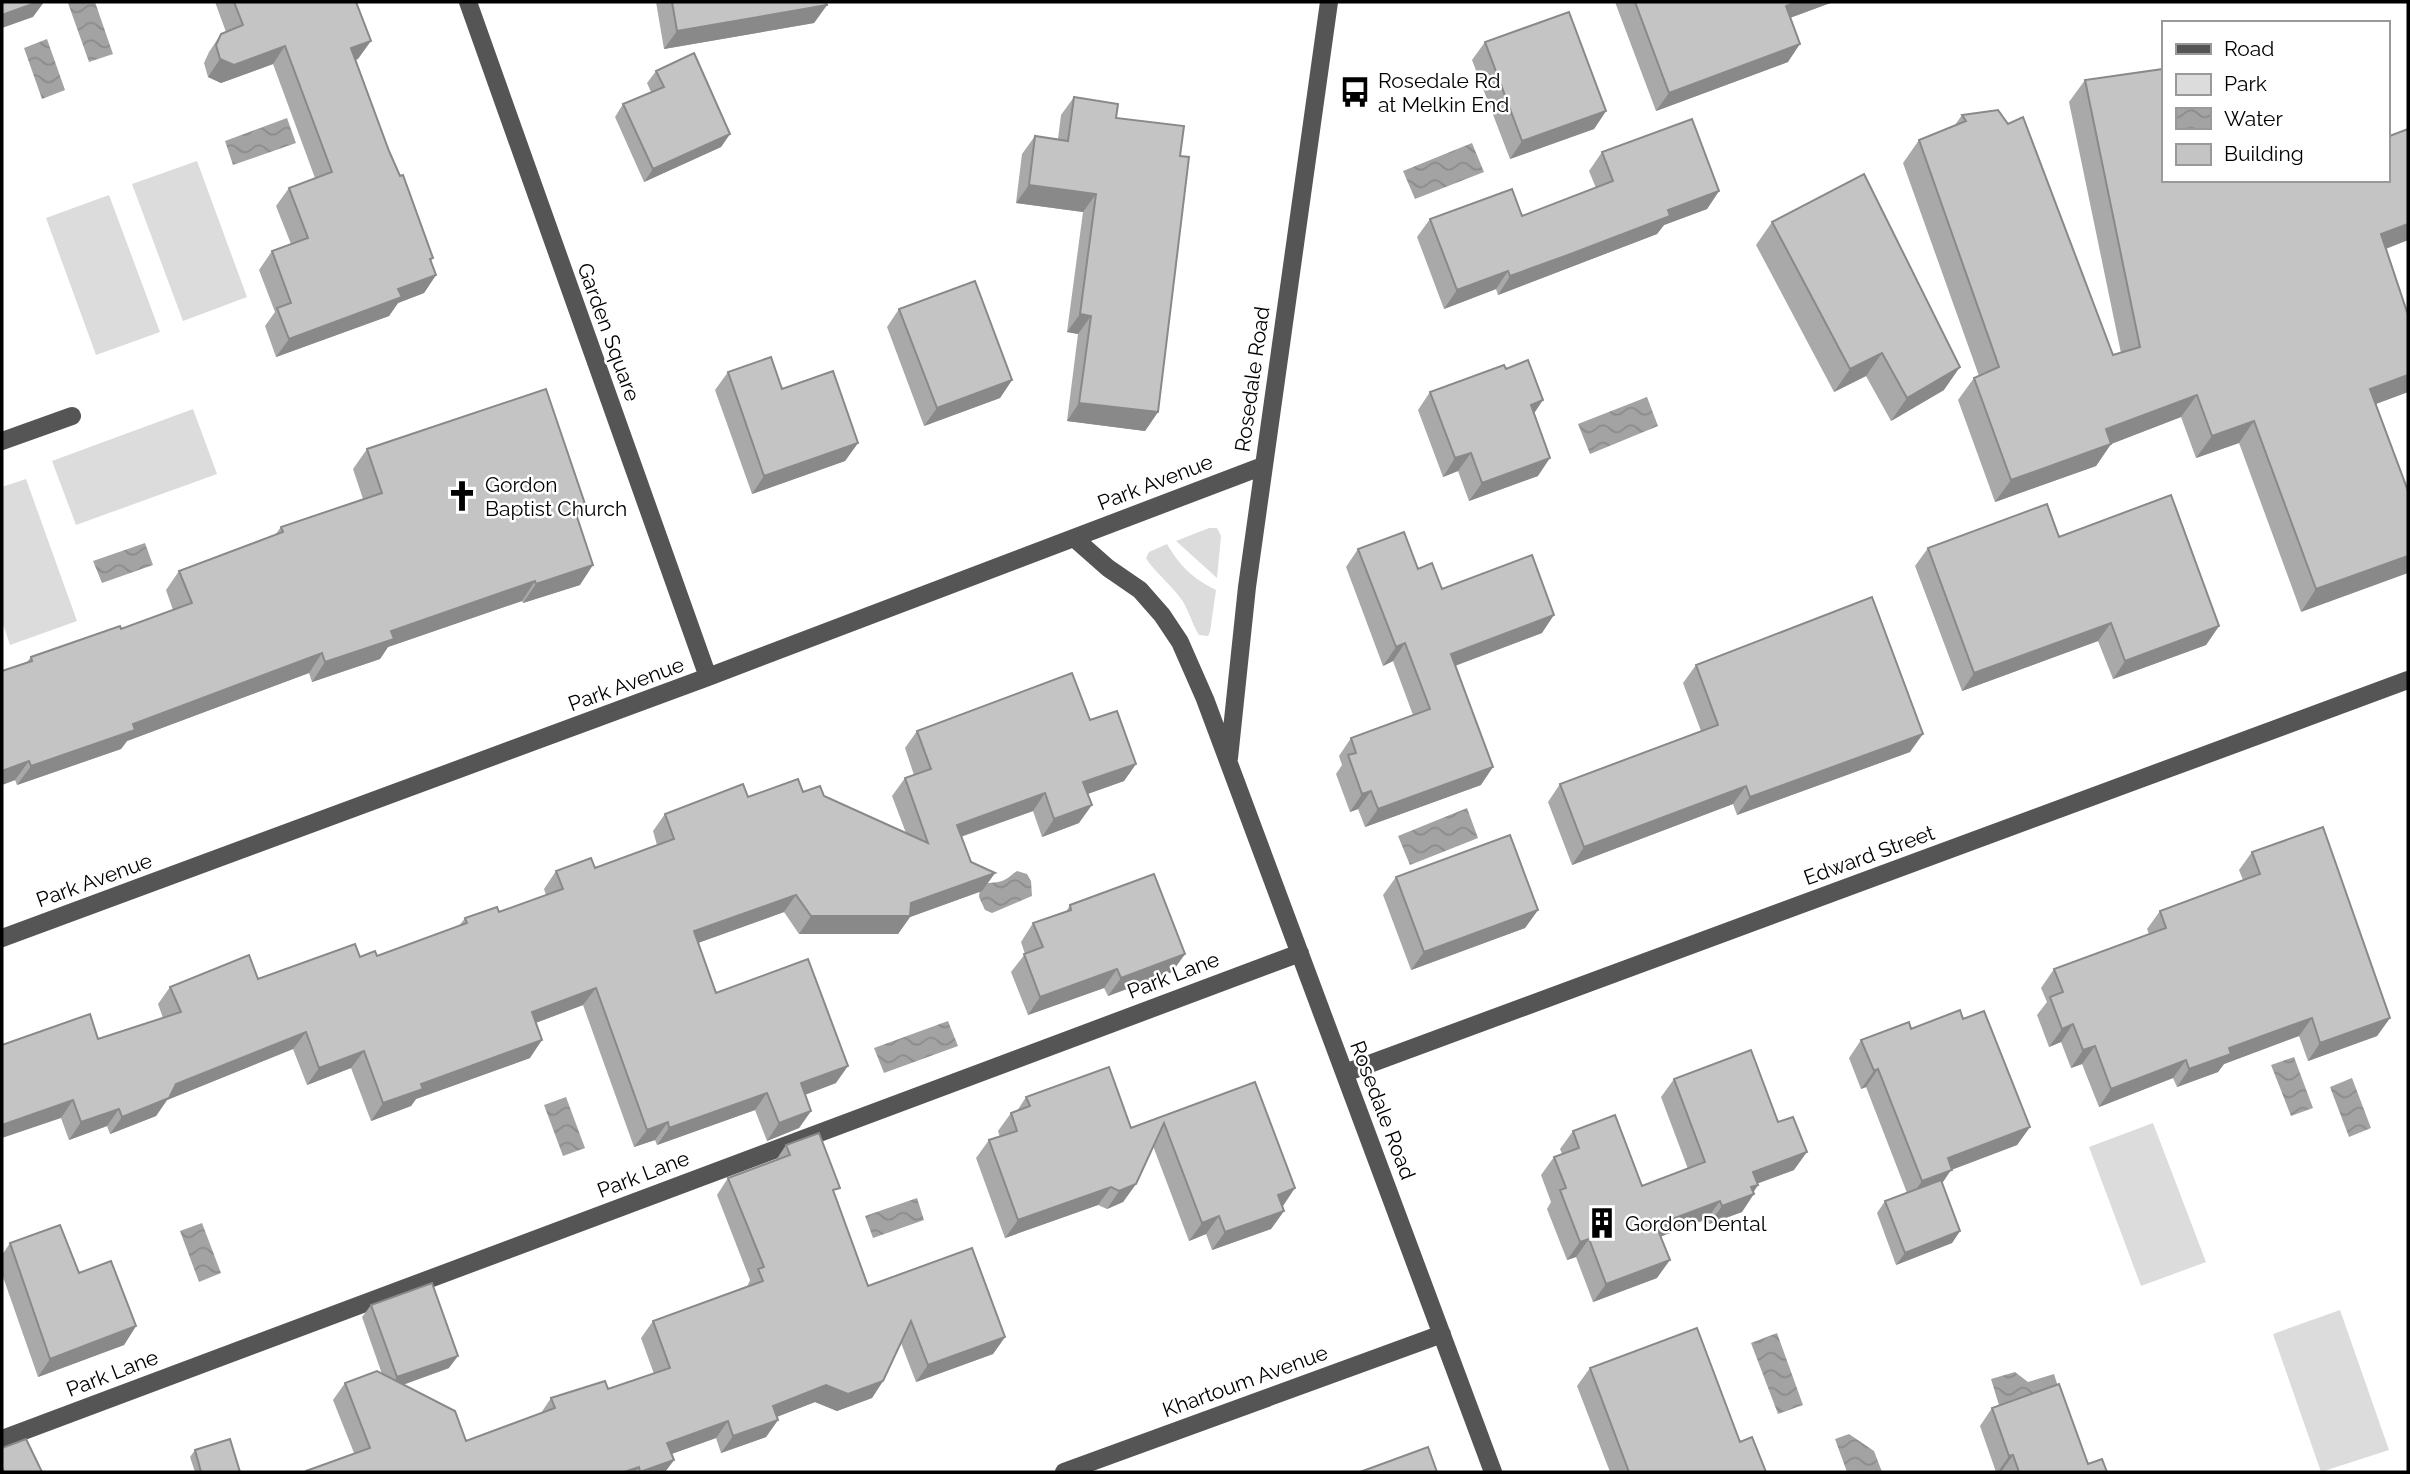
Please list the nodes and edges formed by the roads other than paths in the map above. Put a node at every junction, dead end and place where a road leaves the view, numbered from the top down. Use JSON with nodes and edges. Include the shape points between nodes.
{"nodes":[{"id":1,"x":468,"y":2,"type":"edge"},
{"id":2,"x":1329,"y":2,"type":"edge"},
{"id":3,"x":72,"y":416,"type":"dead end"},
{"id":4,"x":2,"y":441,"type":"edge"},
{"id":5,"x":1263,"y":466,"type":"junction"},
{"id":6,"x":1074,"y":538,"type":"junction"},
{"id":7,"x":708,"y":677,"type":"junction"},
{"id":8,"x":2408,"y":680,"type":"edge"},
{"id":9,"x":1228,"y":765,"type":"junction"},
{"id":10,"x":2,"y":938,"type":"edge"},
{"id":11,"x":1300,"y":953,"type":"junction"},
{"id":12,"x":1345,"y":1073,"type":"junction"},
{"id":13,"x":1442,"y":1334,"type":"junction"},
{"id":14,"x":2,"y":1439,"type":"edge"},
{"id":15,"x":1064,"y":1472,"type":"edge"},
{"id":16,"x":1493,"y":1472,"type":"edge"}],
"edges":[{"from":1,"to":7,"type":"street","name":"Garden Square"},
{"from":2,"to":5,"type":"street","name":"Rosedale Road"},
{"from":3,"to":4,"type":"street"},
{"from":5,"to":6,"type":"street","name":"Park Avenue"},
{"from":5,"to":9,"type":"street","name":"Rosedale Road"},
{"from":6,"to":7,"type":"street","name":"Park Avenue"},
{"from":6,"to":9,"type":"street","name":"Rosedale Road","via":[[1140,590],[1162,615],[1180,642]]},
{"from":7,"to":10,"type":"street","name":"Park Avenue"},
{"from":8,"to":12,"type":"street","name":"Edward Street"},
{"from":9,"to":11,"type":"street","name":"Rosedale Road"},
{"from":11,"to":12,"type":"street","name":"Rosedale Road"},
{"from":11,"to":14,"type":"street","name":"Park Lane"},
{"from":12,"to":13,"type":"street","name":"Rosedale Road"},
{"from":13,"to":15,"type":"street","name":"Khartoum Avenue"},
{"from":13,"to":16,"type":"street","name":"Rosedale Road"}]}
